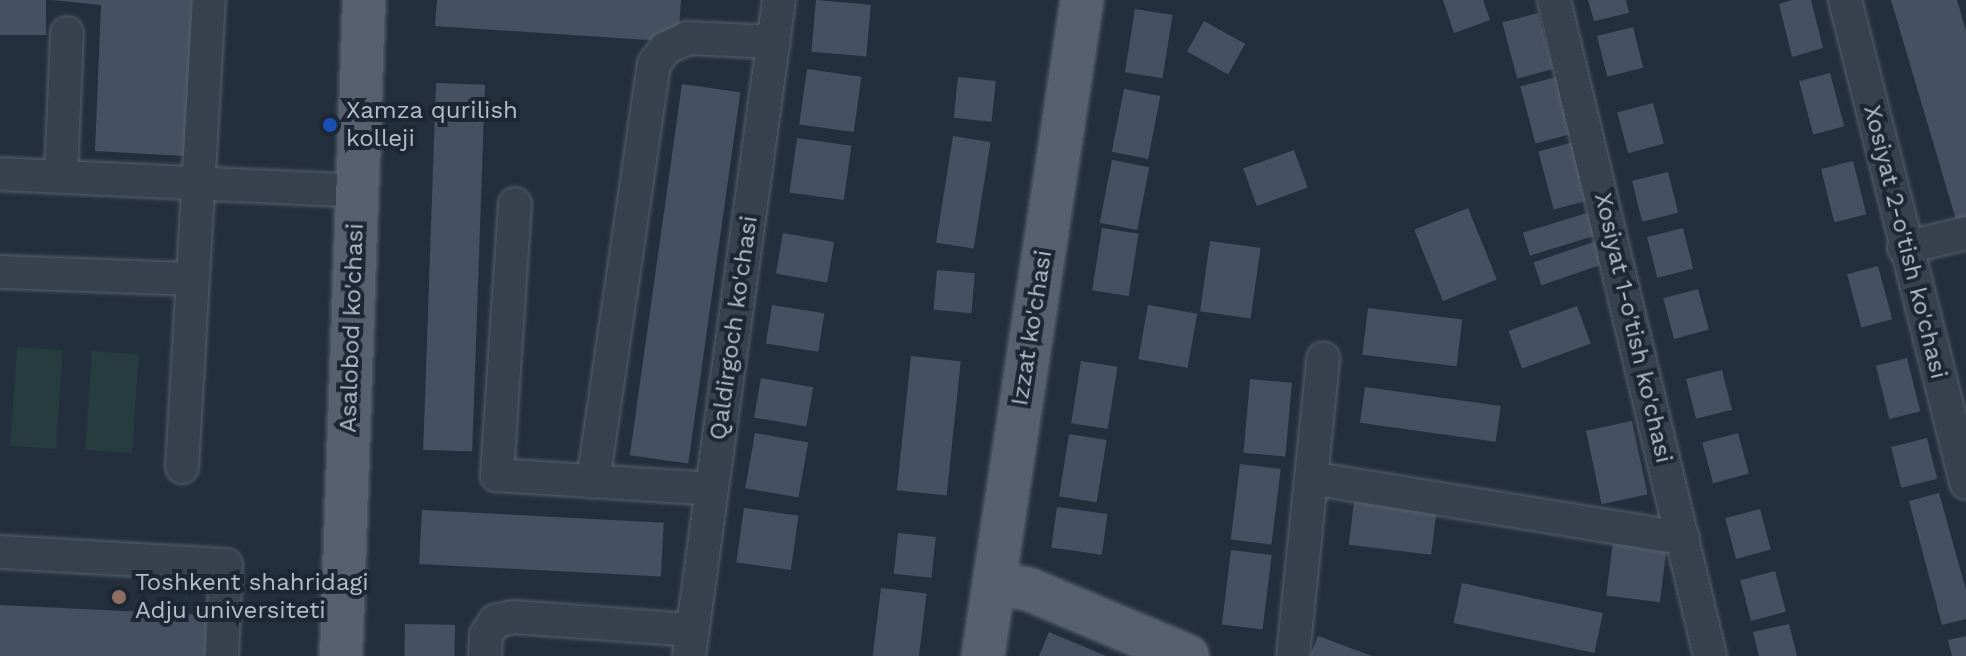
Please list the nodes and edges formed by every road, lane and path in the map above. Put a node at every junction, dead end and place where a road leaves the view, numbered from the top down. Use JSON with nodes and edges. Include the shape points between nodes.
{"nodes":[{"id":1,"x":209,"y":0,"type":"edge"},
{"id":2,"x":334,"y":0,"type":"edge"},
{"id":3,"x":364,"y":0,"type":"edge"},
{"id":4,"x":779,"y":0,"type":"edge"},
{"id":5,"x":1082,"y":0,"type":"edge"},
{"id":6,"x":1554,"y":0,"type":"edge"},
{"id":7,"x":1845,"y":0,"type":"edge"},
{"id":8,"x":67,"y":33,"type":"dead end"},
{"id":9,"x":774,"y":42,"type":"junction"},
{"id":10,"x":0,"y":174,"type":"edge"},
{"id":11,"x":61,"y":176,"type":"junction"},
{"id":12,"x":197,"y":182,"type":"junction"},
{"id":13,"x":343,"y":190,"type":"junction"},
{"id":14,"x":515,"y":204,"type":"dead end"},
{"id":15,"x":1966,"y":233,"type":"edge"},
{"id":16,"x":1904,"y":248,"type":"junction"},
{"id":17,"x":0,"y":272,"type":"edge"},
{"id":18,"x":192,"y":279,"type":"junction"},
{"id":19,"x":1323,"y":359,"type":"dead end"},
{"id":20,"x":182,"y":467,"type":"dead end"},
{"id":21,"x":1311,"y":478,"type":"junction"},
{"id":22,"x":593,"y":482,"type":"junction"},
{"id":23,"x":1966,"y":483,"type":"edge"},
{"id":24,"x":712,"y":489,"type":"junction"},
{"id":25,"x":1683,"y":538,"type":"junction"},
{"id":26,"x":0,"y":552,"type":"edge"},
{"id":27,"x":994,"y":583,"type":"junction"},
{"id":28,"x":691,"y":643,"type":"edge"},
{"id":29,"x":222,"y":656,"type":"edge"},
{"id":30,"x":312,"y":656,"type":"edge"},
{"id":31,"x":341,"y":656,"type":"edge"},
{"id":32,"x":485,"y":656,"type":"edge"},
{"id":33,"x":983,"y":656,"type":"edge"},
{"id":34,"x":1187,"y":656,"type":"edge"},
{"id":35,"x":1293,"y":656,"type":"edge"},
{"id":36,"x":1710,"y":656,"type":"edge"}],
"edges":[{"from":1,"to":12,"type":"street"},
{"from":2,"to":13,"type":"main road","name":"Asalobod ko'chasi"},
{"from":3,"to":13,"type":"main road","name":"Asalobod ko'chasi"},
{"from":4,"to":9,"type":"street","name":"Qaldirgoch ko'chasi"},
{"from":5,"to":27,"type":"main road","name":"Izzat ko'chasi"},
{"from":6,"to":25,"type":"street","name":"Xosiyat 1-o'tish ko'chasi"},
{"from":7,"to":16,"type":"street","name":"Xosiyat 2-o'tish ko'chasi"},
{"from":8,"to":11,"type":"street"},
{"from":9,"to":22,"type":"street","via":[[688,38],[666,48],[654,64]]},
{"from":9,"to":24,"type":"street","name":"Qaldirgoch ko'chasi"},
{"from":10,"to":11,"type":"street"},
{"from":11,"to":12,"type":"street"},
{"from":12,"to":13,"type":"street"},
{"from":12,"to":18,"type":"street"},
{"from":13,"to":30,"type":"main road","name":"Asalobod ko'chasi"},
{"from":13,"to":31,"type":"main road","name":"Asalobod ko'chasi"},
{"from":14,"to":22,"type":"street","via":[[497,475]]},
{"from":15,"to":16,"type":"street"},
{"from":16,"to":23,"type":"street","name":"Xosiyat 2-o'tish ko'chasi"},
{"from":17,"to":18,"type":"street"},
{"from":18,"to":20,"type":"street"},
{"from":19,"to":21,"type":"street"},
{"from":21,"to":25,"type":"street"},
{"from":21,"to":35,"type":"street"},
{"from":22,"to":24,"type":"street"},
{"from":24,"to":28,"type":"street","name":"Qaldirgoch ko'chasi"},
{"from":25,"to":36,"type":"street","name":"Xosiyat 1-o'tish ko'chasi"},
{"from":26,"to":29,"type":"street","via":[[226,565]]},
{"from":27,"to":33,"type":"main road","name":"Izzat ko'chasi"},
{"from":27,"to":34,"type":"main road","via":[[1028,589]]},
{"from":28,"to":32,"type":"street","via":[[514,617],[495,621],[486,635]]}]}
